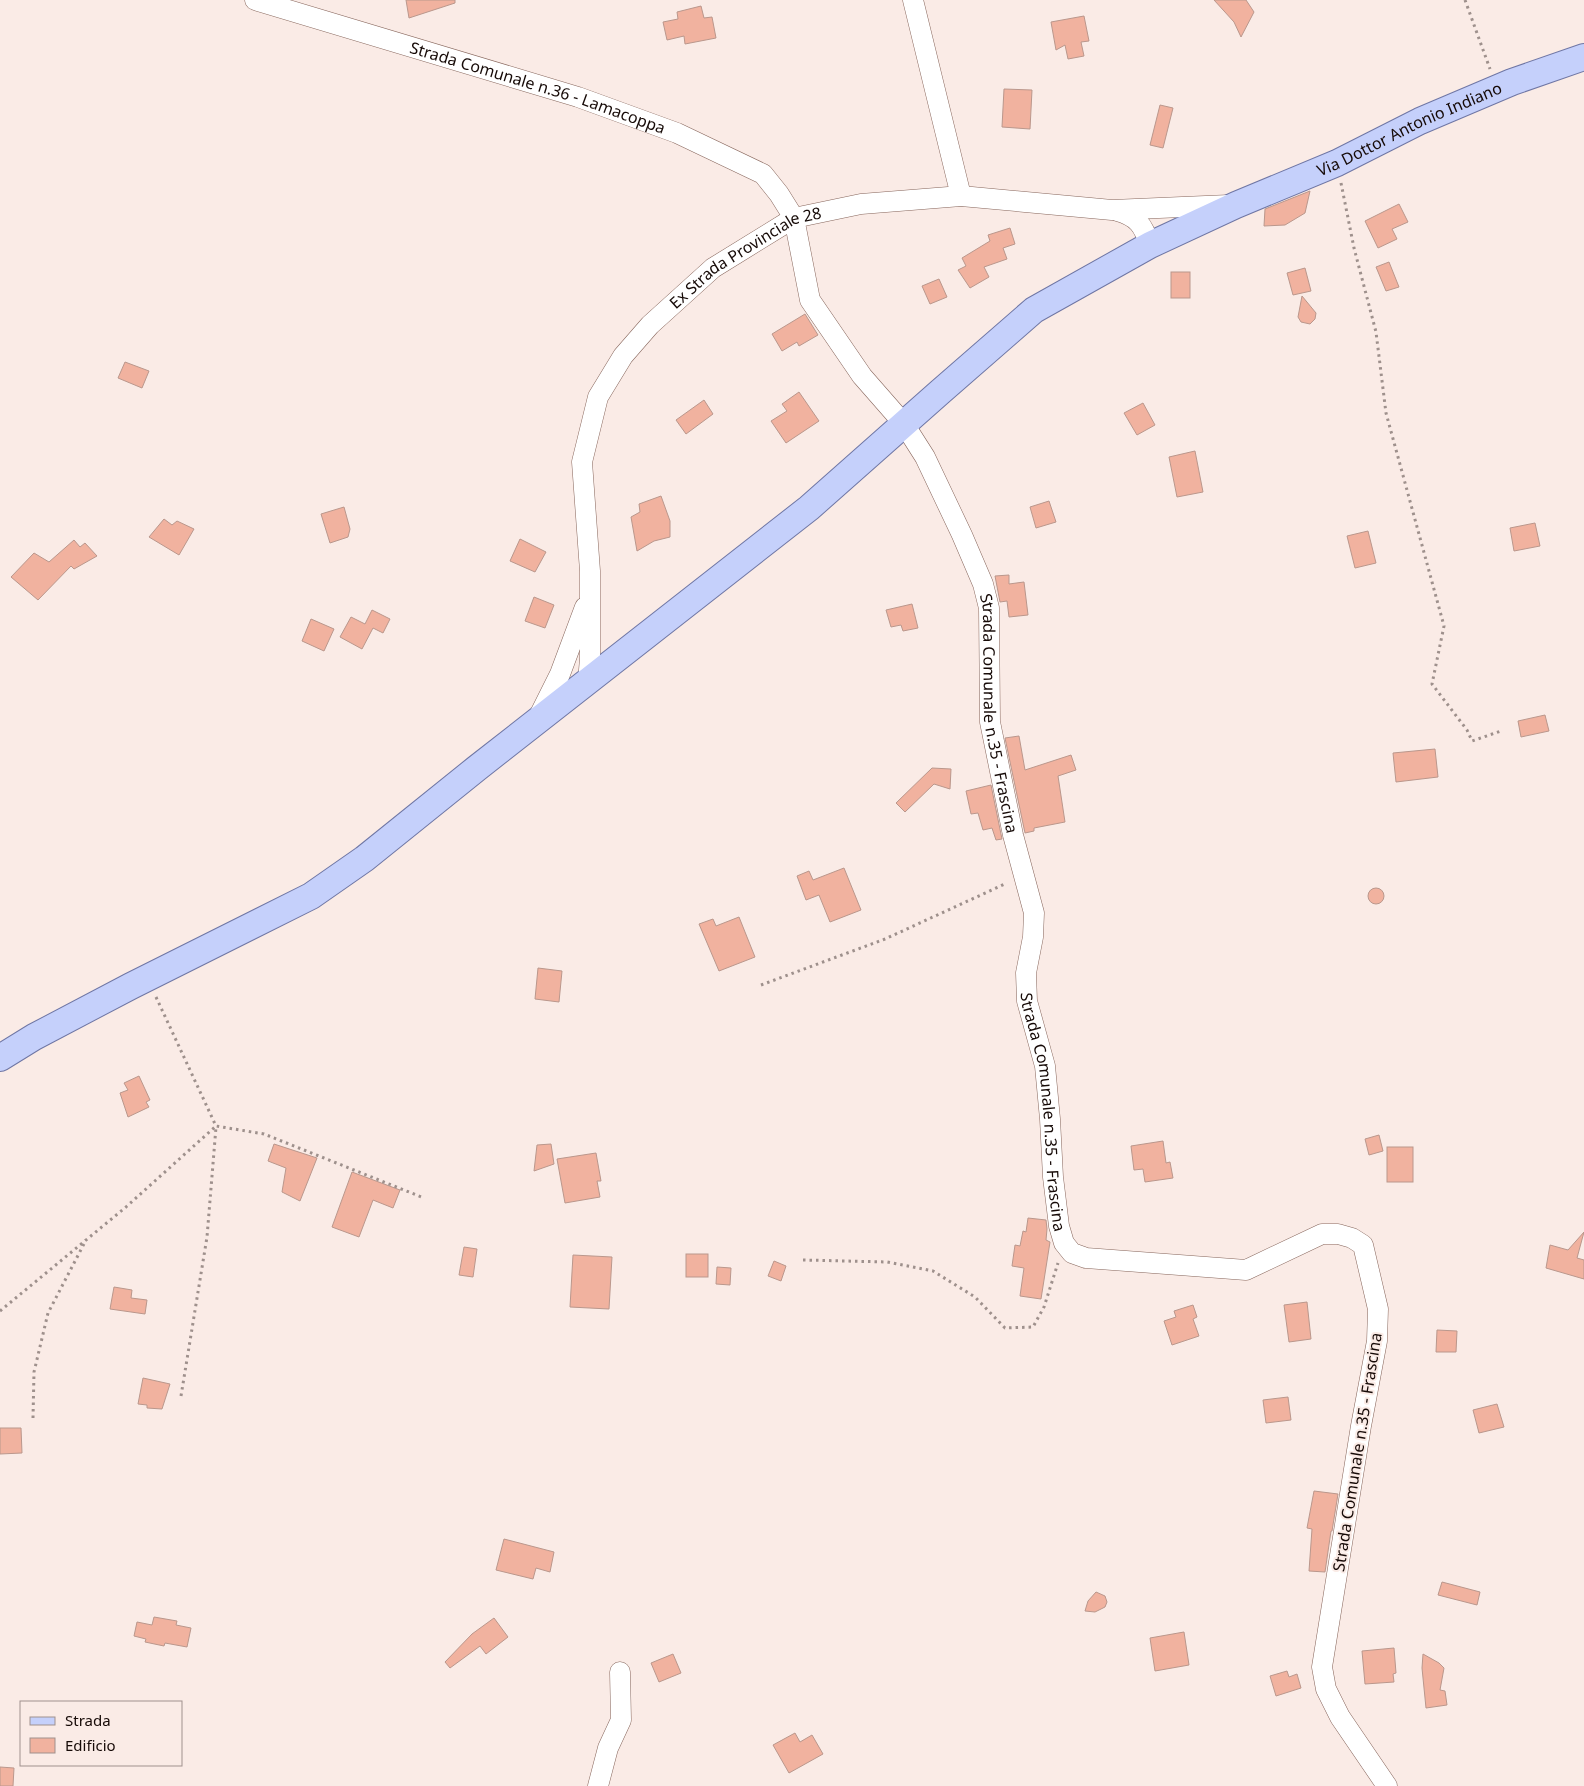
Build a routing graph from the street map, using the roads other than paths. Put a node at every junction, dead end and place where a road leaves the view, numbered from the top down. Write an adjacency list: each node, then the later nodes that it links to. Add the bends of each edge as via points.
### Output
1 (255, 0): 7 (street, Strada Comunale n.36 - Lamacoppa, via 578,97 677,133 763,174)
2 (913, 0): 4 (street)
3 (1584, 57): 5 (main road, Via Dottor Antonio Indiano, via 1420,121 1337,163)
4 (961, 196): 6 (street, Ex Strada Provinciale 28); 7 (street, Ex Strada Provinciale 28, via 861,204)
5 (1236, 205): 6 (street, Ex Strada Provinciale 28); 8 (main road, Via Dottor Antonio Indiano)
6 (1112, 210): 8 (street, Ex Strada Provinciale 28, via 1137,220)
7 (794, 218): 9 (street, Strada Comunale n.35 - Frascina, via 810,300 862,376); 10 (street, Ex Strada Provinciale 28, via 713,268 650,325 623,356 598,397 582,462)
8 (1150, 245): 9 (main road, Via Dottor Antonio Indiano, via 1034,310)
9 (904, 424): 11 (main road, Via Dottor Antonio Indiano, via 809,508); 16 (street, Strada Comunale n.35 - Frascina, via 925,457 962,535 983,584 989,608 990,722 1034,913 1026,973 1027,1001 1045,1066 1053,1177 1064,1243 1072,1253 1086,1258 1246,1270 1322,1234 1338,1234 1363,1245 1378,1309 1377,1341 1322,1667 1326,1689 1340,1717)
10 (590, 570): 11 (street, Ex Strada Provinciale 28); 12 (street, Ex Strada Provinciale 28, via 582,617 560,674)
11 (588, 682): 12 (main road, Via Dottor Antonio Indiano)
12 (536, 722): 13 (main road, Via Dottor Antonio Indiano, via 364,859 311,896 34,1037)
13 (0, 1058)
14 (620, 1672): 15 (street, via 621,1720 608,1748)
15 (598, 1786)
16 (1387, 1786)

